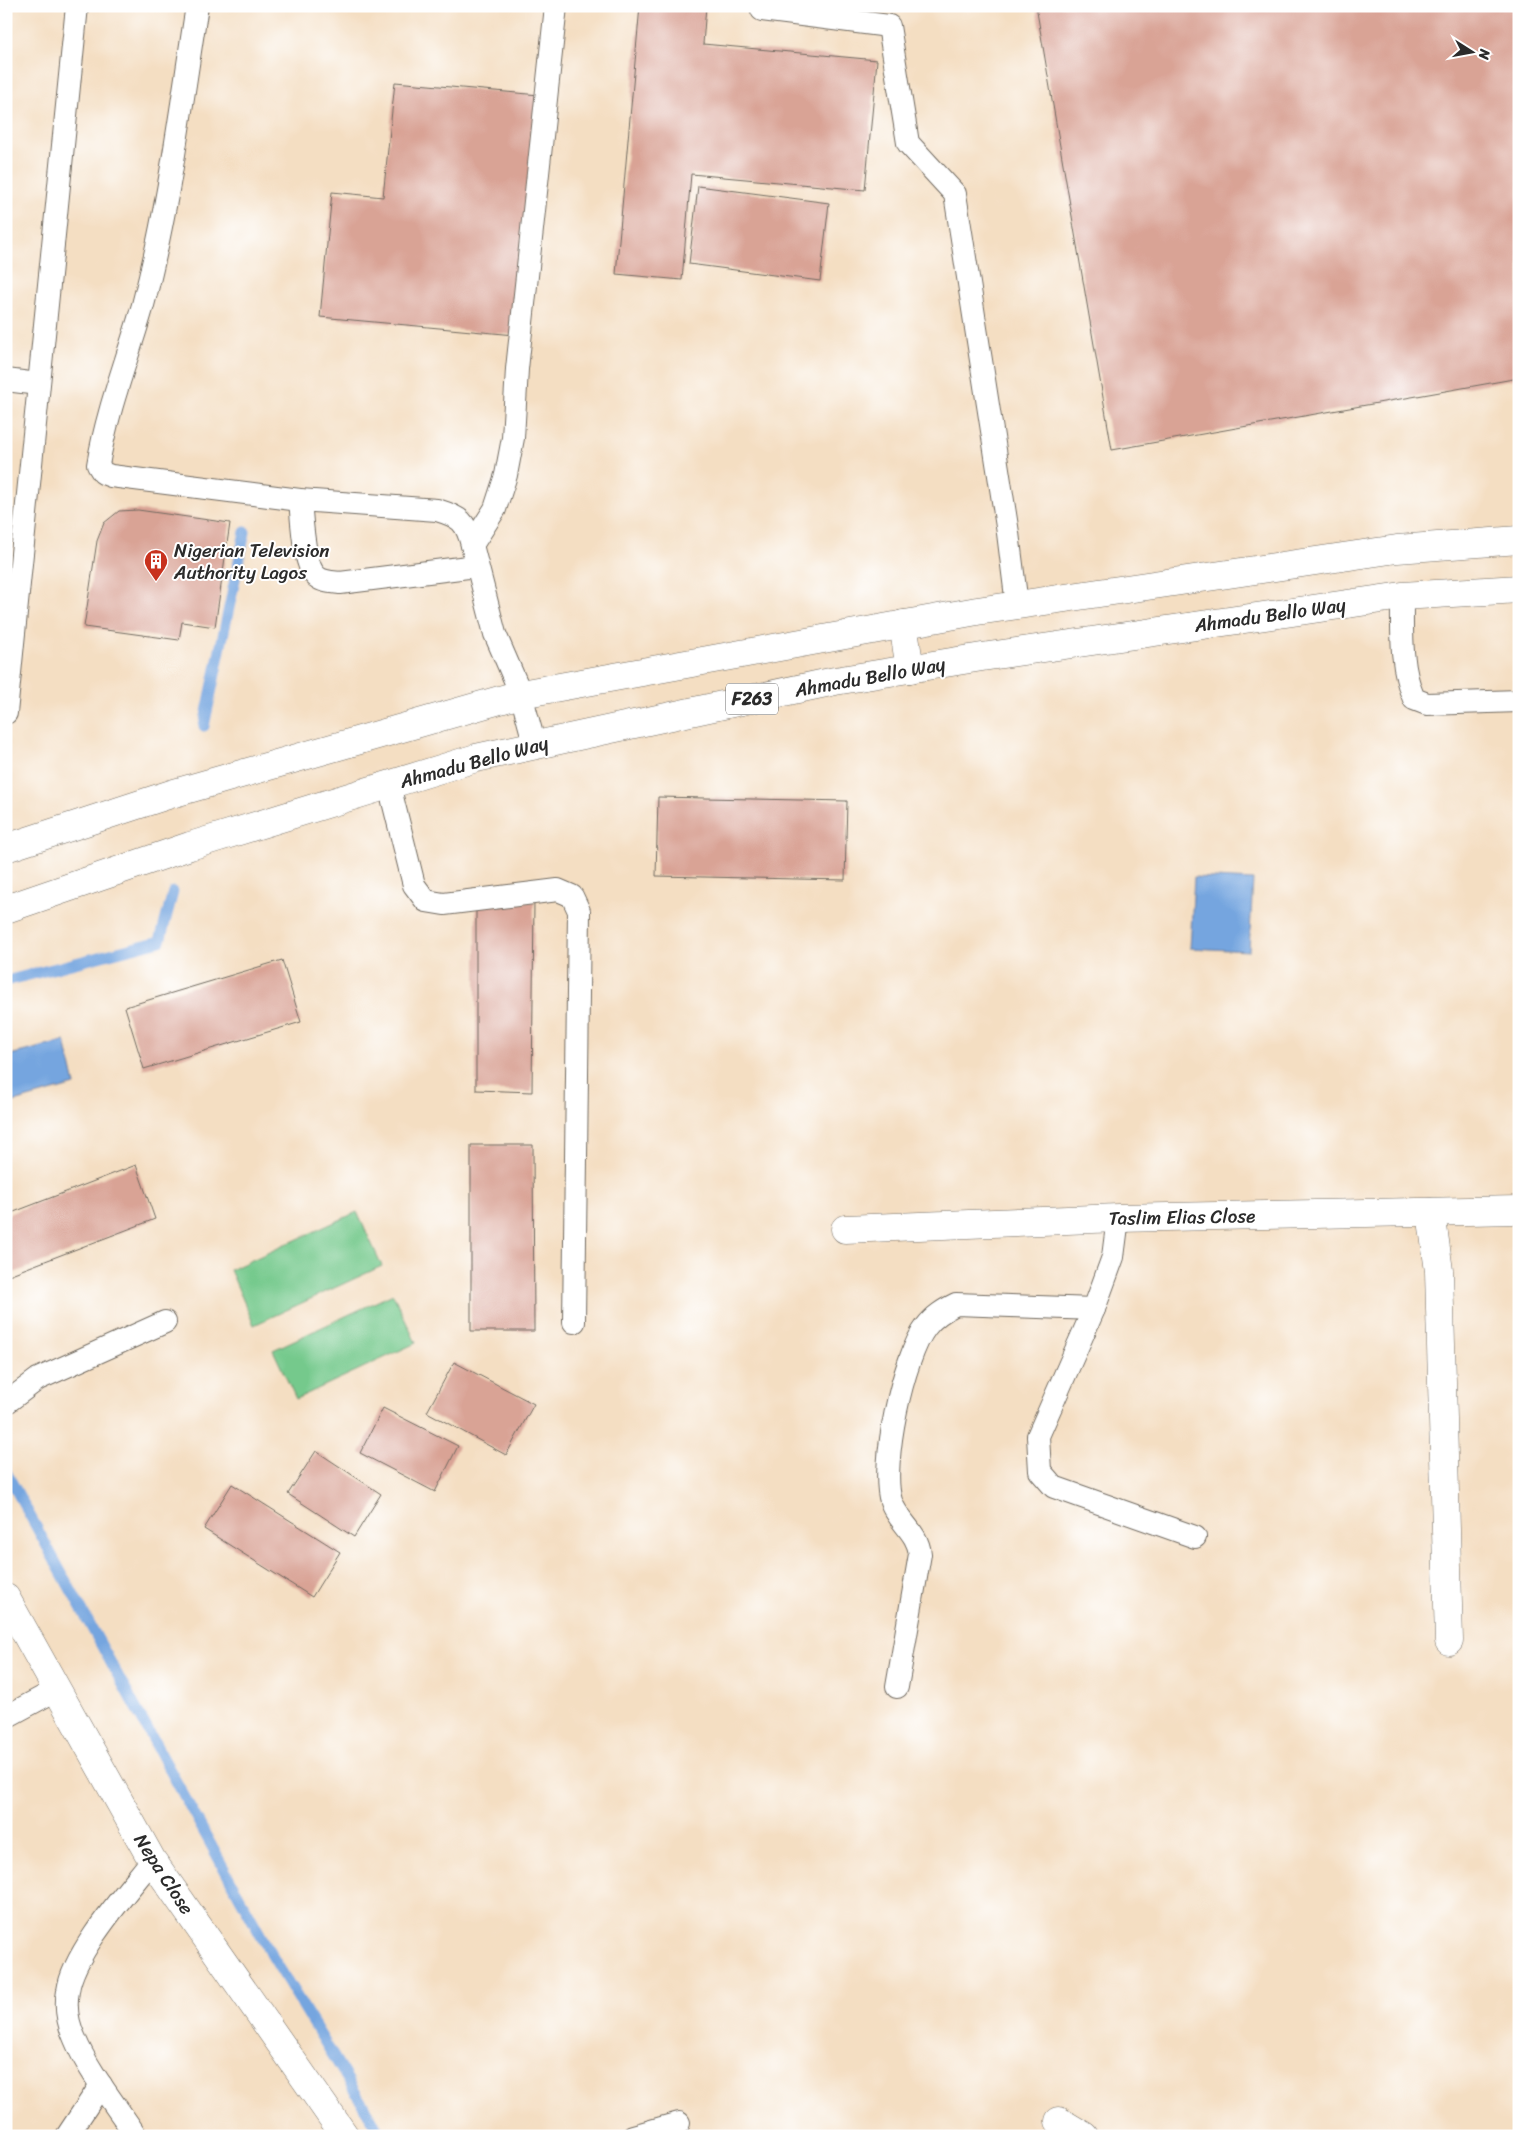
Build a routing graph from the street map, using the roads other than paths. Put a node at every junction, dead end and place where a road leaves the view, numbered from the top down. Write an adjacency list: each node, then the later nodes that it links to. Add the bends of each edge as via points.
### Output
1 (77, 6): 6 (lane)
2 (197, 6): 7 (lane, via 164,215 143,306 119,380 98,466 111,476)
3 (556, 6): 9 (lane, via 517,369 513,438 495,510)
4 (762, 10): 12 (lane, via 889,26 908,143 955,194)
5 (6, 380): 6 (lane)
6 (38, 384): 17 (lane)
7 (300, 500): 9 (lane, via 437,510 454,516 468,529); 9 (lane, via 308,560 316,576 326,581 340,583)
8 (1519, 540): 12 (main road, F263, via 1397,549)
9 (474, 556): 15 (lane, via 495,634)
10 (1519, 589): 11 (main road, Ahmadu Bello Way / F263)
11 (1402, 596): 14 (main road, Ahmadu Bello Way / F263); 16 (lane, via 1403,661 1406,682 1414,699 1427,704)
12 (1017, 605): 13 (main road, F263)
13 (903, 624): 14 (main road); 15 (main road, F263)
14 (910, 669): 18 (main road, Ahmadu Bello Way / F263, via 835,681)
15 (521, 694): 18 (lane); 20 (main road, F263, via 171,794)
16 (1519, 701)
17 (6, 713)
18 (535, 746): 19 (main road, Ahmadu Bello Way / F263, via 476,758)
19 (389, 785): 21 (main road, Ahmadu Bello Way / F263, via 190,846); 28 (lane, via 414,885 426,901 444,904 558,890 572,896 579,911)
20 (6, 848)
21 (6, 909)
22 (1519, 1210): 23 (main road, Taslim Elias Close)
23 (1432, 1212): 24 (main road, Taslim Elias Close); 32 (main road, via 1439,1270)
24 (1118, 1218): 25 (main road, Taslim Elias Close); 26 (lane, via 1113,1257)
25 (845, 1229)
26 (1094, 1309): 30 (lane, via 1038,1436 1040,1471 1054,1487); 33 (lane, via 956,1304 940,1312 925,1328 904,1381 888,1462 887,1485 891,1503 919,1545 920,1554)
27 (165, 1322): 29 (lane, via 38,1379)
28 (574, 1322)
29 (6, 1403)
30 (1195, 1537)
31 (6, 1598): 34 (main road, Nepa Close)
32 (1449, 1641)
33 (897, 1687)
34 (56, 1690): 35 (lane); 36 (main road, Nepa Close)
35 (6, 1717)
36 (152, 1860): 37 (lane, via 93,1937 68,1989 67,2010 75,2039); 42 (main road, Nepa Close)
37 (101, 2085): 40 (lane); 41 (lane)
38 (1059, 2121): 44 (main road)
39 (679, 2124): 43 (lane)
40 (67, 2136)
41 (136, 2136)
42 (345, 2136)
43 (633, 2136)
44 (1084, 2136)

